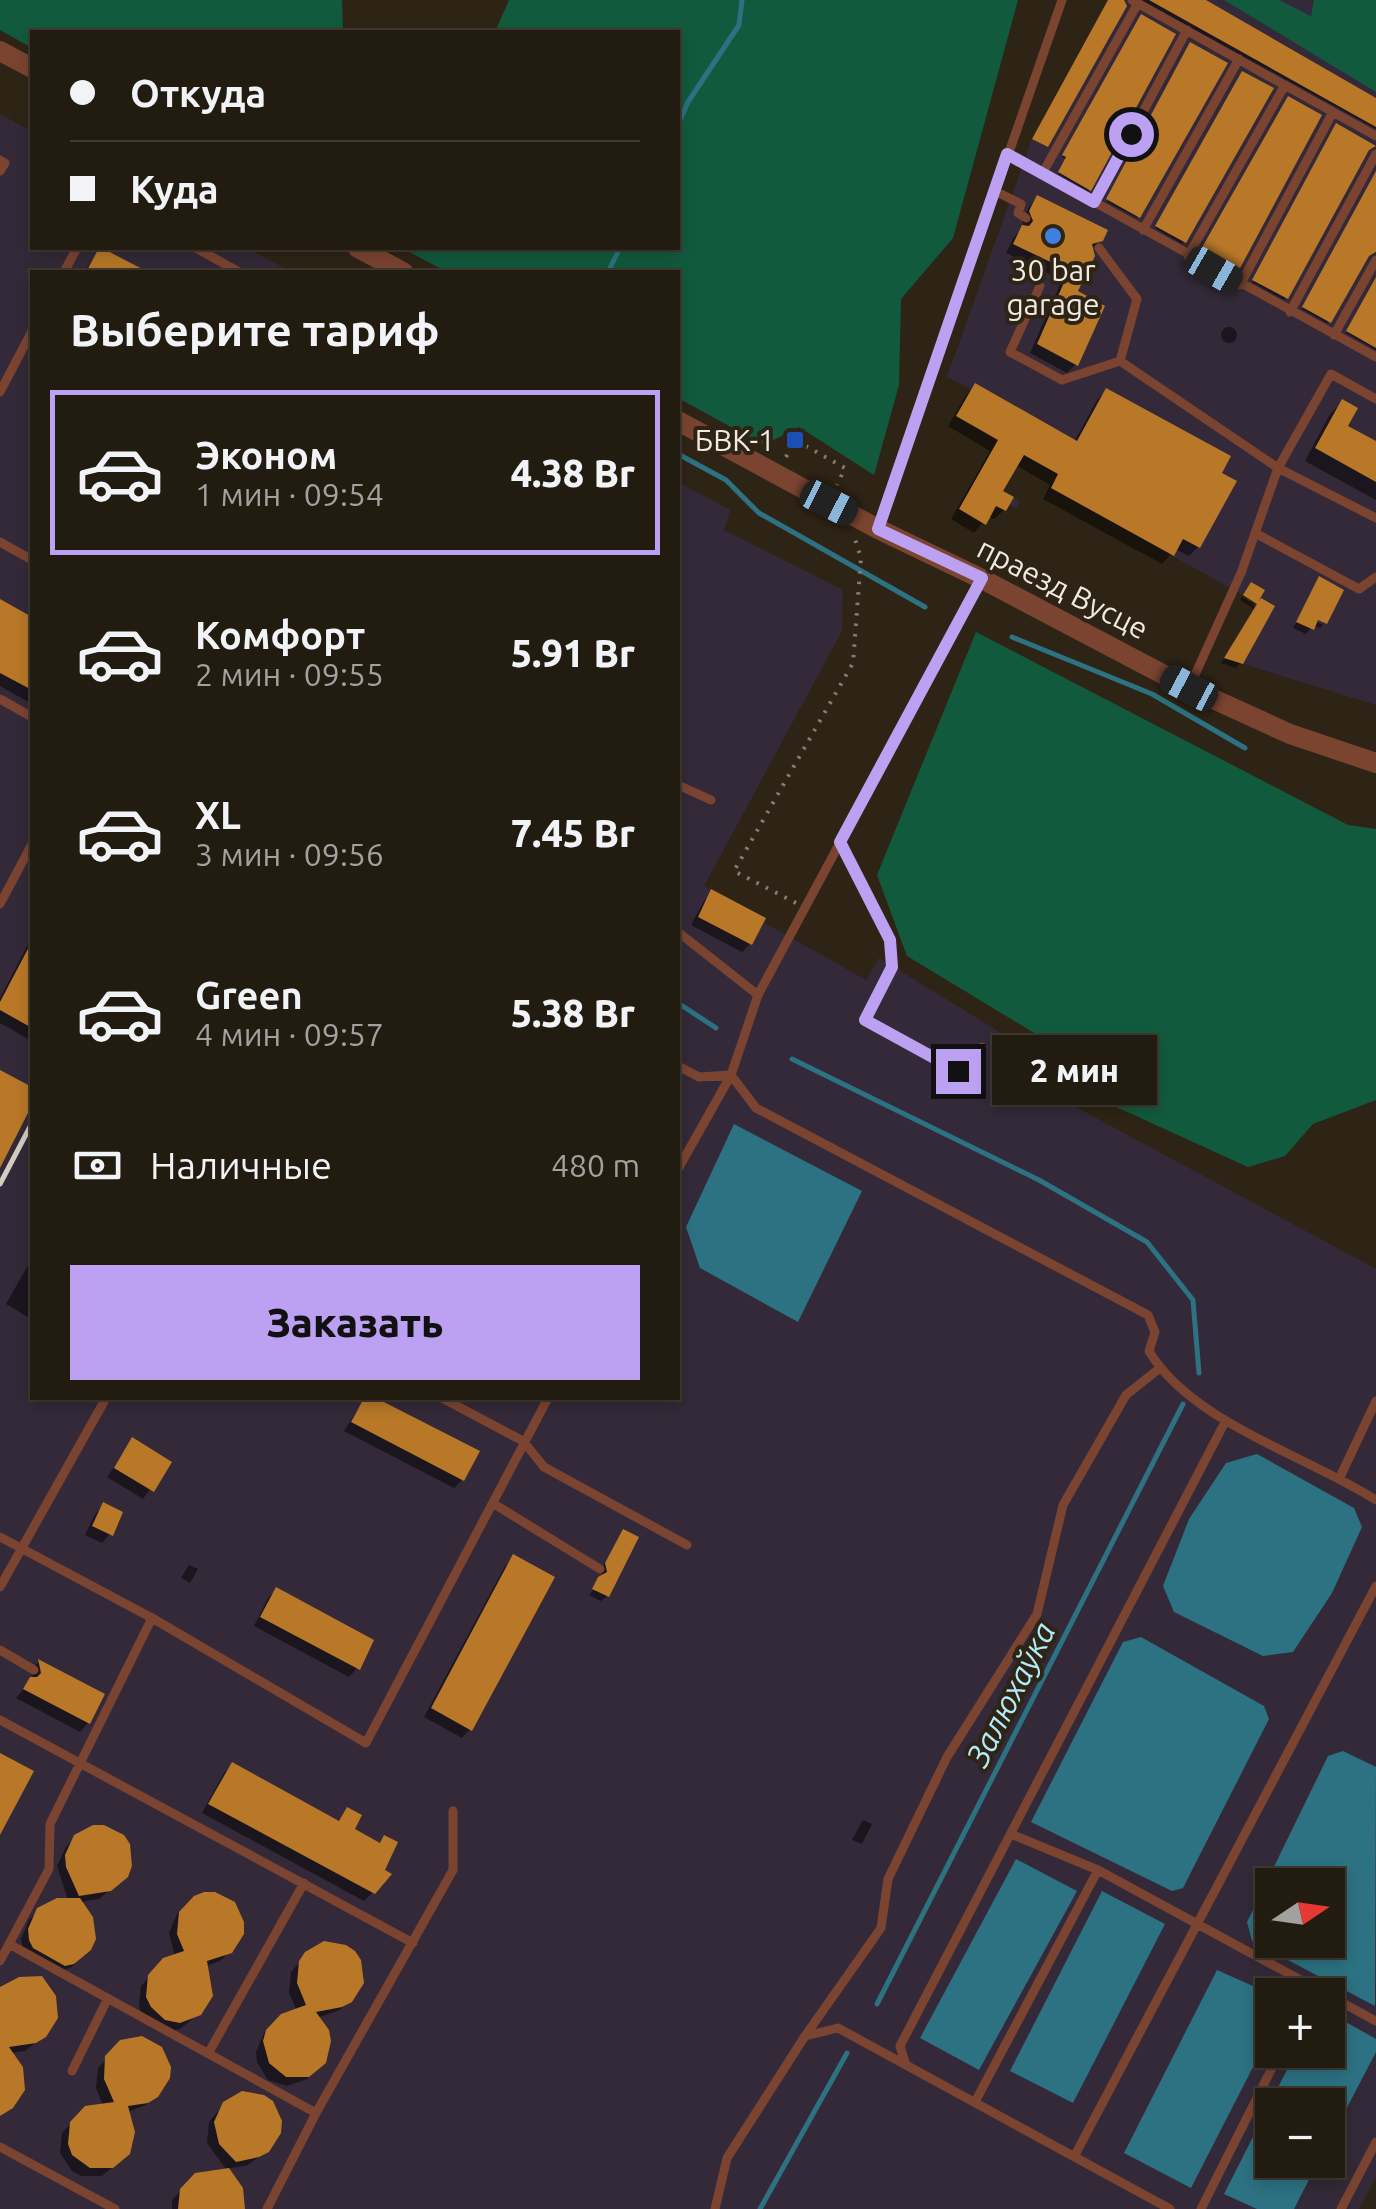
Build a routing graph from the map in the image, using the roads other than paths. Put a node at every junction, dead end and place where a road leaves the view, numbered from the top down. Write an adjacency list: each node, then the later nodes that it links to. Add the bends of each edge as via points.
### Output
1 (1062, 0): 10 (lane)
2 (1135, 2): 3 (lane); 14 (lane)
3 (1187, 30): 5 (lane); 16 (lane)
4 (0, 51): 6 (street)
5 (1239, 60): 7 (lane); 18 (lane)
6 (30, 67)
7 (1285, 85): 8 (lane); 22 (lane)
8 (1332, 112): 9 (lane); 26 (lane)
9 (1376, 136)
10 (1007, 154): 14 (lane); 15 (lane)
11 (1376, 154): 28 (lane)
12 (0, 160): 13 (lane)
13 (0, 171)
14 (1042, 174): 16 (lane)
15 (994, 191): 17 (lane, via 1021,204 1018,213); 38 (lane)
16 (1094, 202): 18 (lane)
17 (1026, 218)
18 (1142, 230): 22 (lane)
19 (1099, 248): 32 (lane, via 1137,298)
20 (200, 250): 24 (lane)
21 (362, 250): 25 (street)
22 (1188, 256): 26 (lane)
23 (1376, 260): 30 (lane)
24 (235, 270)
25 (399, 270)
26 (1240, 285): 28 (lane)
27 (1040, 286): 32 (lane, via 1010,352 1062,380)
28 (1290, 312): 30 (lane)
29 (30, 335): 33 (lane)
30 (1334, 335): 31 (lane)
31 (1376, 358)
32 (1120, 362): 36 (lane)
33 (0, 392)
34 (1376, 399): 36 (lane, via 1331,374)
35 (680, 423): 38 (street, праезд Вусце)
36 (1278, 468): 37 (lane); 39 (lane)
37 (1376, 518)
38 (878, 529): 43 (street, праезд Вусце)
39 (1255, 533): 42 (lane, via 1358,588); 44 (lane)
40 (0, 542): 41 (lane)
41 (30, 559)
42 (1376, 576)
43 (982, 578): 44 (street, праезд Вусце); 50 (lane)
44 (1189, 688): 47 (street, праезд Вусце, via 1290,734)
45 (0, 699): 46 (lane)
46 (30, 716)
47 (1376, 763)
48 (680, 786): 49 (lane)
49 (711, 800)
50 (840, 842): 54 (lane); 55 (lane, via 890,940 892,967 865,1020 958,1071)
51 (30, 848): 52 (lane)
52 (0, 904)
53 (680, 934): 54 (lane)
54 (758, 994): 57 (lane)
55 (982, 1046)
56 (680, 1067): 57 (lane, via 698,1077)
57 (731, 1075): 58 (lane); 59 (lane, via 756,1108 1148,1315 1155,1332 1150,1350)
58 (680, 1166)
59 (1160, 1368): 64 (lane); 92 (lane, via 1126,1395 1063,1505 1037,1614 947,1757 888,1879 881,1928)
60 (105, 1400): 71 (lane)
61 (446, 1400): 65 (lane)
62 (547, 1400): 65 (lane)
63 (1376, 1400): 66 (lane)
64 (1225, 1422): 66 (lane); 81 (lane)
65 (524, 1441): 68 (lane); 70 (lane, via 544,1467)
66 (1340, 1476): 67 (lane)
67 (1376, 1500)
68 (494, 1504): 72 (lane); 75 (lane, via 366,1743)
69 (0, 1536): 71 (lane)
70 (687, 1545)
71 (22, 1550): 74 (lane); 75 (lane)
72 (600, 1570)
73 (1376, 1586): 84 (lane)
74 (0, 1587)
75 (152, 1618): 79 (lane)
76 (0, 1650): 77 (lane)
77 (34, 1670)
78 (0, 1720): 79 (lane)
79 (82, 1763): 83 (lane); 86 (lane, via 50,1824 49,1869)
80 (452, 1811): 85 (lane, via 453,1870)
81 (1011, 1834): 82 (lane); 94 (lane, via 900,2046)
82 (1098, 1870): 84 (lane); 97 (lane)
83 (304, 1883): 85 (lane); 93 (lane)
84 (1198, 1922): 88 (lane); 101 (lane)
85 (412, 1943): 98 (lane)
86 (9, 1944): 87 (lane); 89 (lane)
87 (0, 1960)
88 (1290, 1978)
89 (108, 1998): 93 (lane); 96 (lane)
90 (1345, 2007): 91 (lane)
91 (1376, 2021)
92 (805, 2036): 94 (lane, via 838,2028); 105 (lane, via 726,2158)
93 (209, 2052): 98 (lane)
94 (906, 2065): 97 (lane)
95 (1272, 2068): 107 (lane)
96 (72, 2070)
97 (975, 2102): 101 (lane)
98 (316, 2113): 104 (lane)
99 (1376, 2142): 108 (lane)
100 (0, 2147): 103 (lane)
101 (1075, 2155): 102 (lane)
102 (1153, 2205): 106 (lane)
103 (115, 2209)
104 (268, 2209)
105 (716, 2209)
106 (1170, 2209)
107 (1201, 2209)
108 (1341, 2209)

